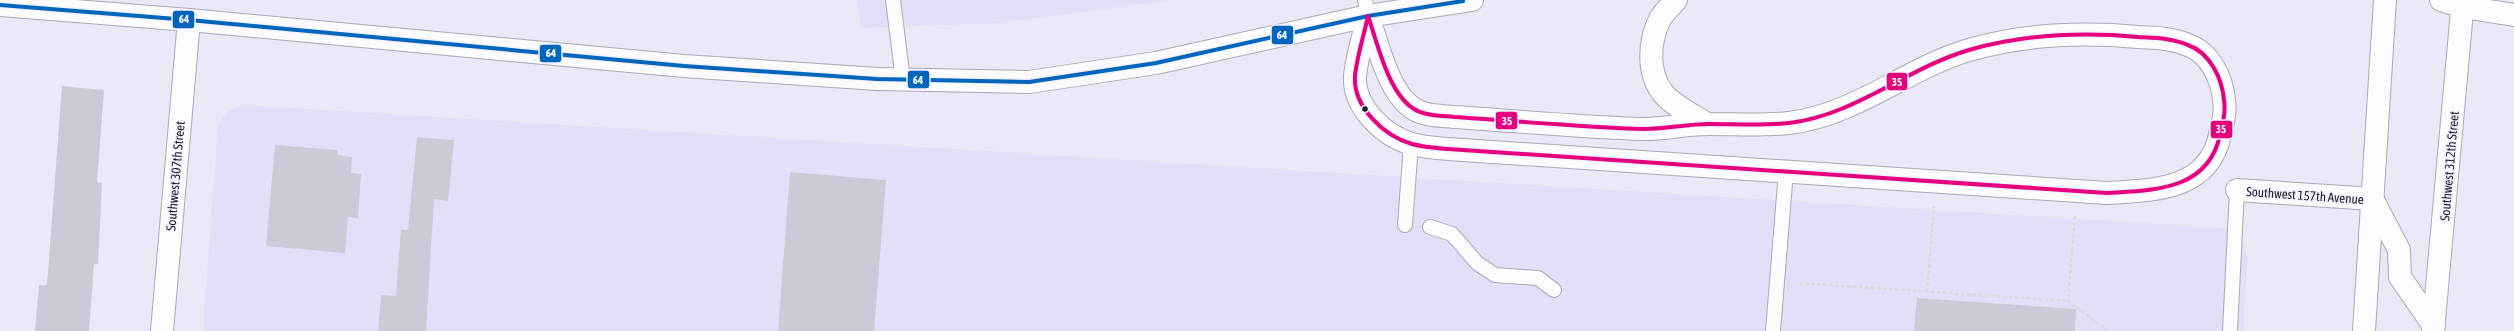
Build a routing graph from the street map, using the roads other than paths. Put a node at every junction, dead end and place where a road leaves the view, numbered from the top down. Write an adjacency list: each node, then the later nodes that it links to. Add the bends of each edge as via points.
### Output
1 (893, 0): 11 (lane)
2 (1472, 0): 8 (main road)
3 (1676, 0): 12 (main road, via 1661,18 1652,46 1652,71 1662,92 1678,106)
4 (2385, 0): 16 (main road)
5 (2441, 0): 6 (main road)
6 (2463, 4): 9 (main road); 20 (main road, Southwest 312th Street)
7 (0, 5): 10 (main road)
8 (1367, 8): 11 (main road, via 1156,62 1029,82); 12 (main road, via 1393,85 1408,104 1422,113 1646,129); 13 (main road, via 1355,76 1360,100 1370,117 1390,134)
9 (2514, 16)
10 (189, 20): 11 (main road, via 684,66); 21 (main road, Southwest 307th Street)
11 (903, 80)
12 (1708, 124): 14 (main road, via 1792,123 1819,116 1856,105 1946,58 1968,50 2033,37 2068,34 2165,39 2189,45 2208,59 2221,80 2225,102 2218,148 2208,165 2192,178 2172,185 2107,193)
13 (1411, 144): 14 (main road, via 1448,149); 17 (lane)
14 (1786, 171): 22 (lane)
15 (2237, 190): 16 (main road, Southwest 157th Avenue); 23 (lane)
16 (2373, 200): 20 (main road, via 2398,250 2400,277); 24 (main road)
17 (1405, 225)
18 (1430, 227): 19 (lane, via 1452,234 1477,263 1495,275 1538,278)
19 (1554, 290)
20 (2433, 328)
21 (162, 331)
22 (1773, 331)
23 (2230, 331)
24 (2364, 331)

